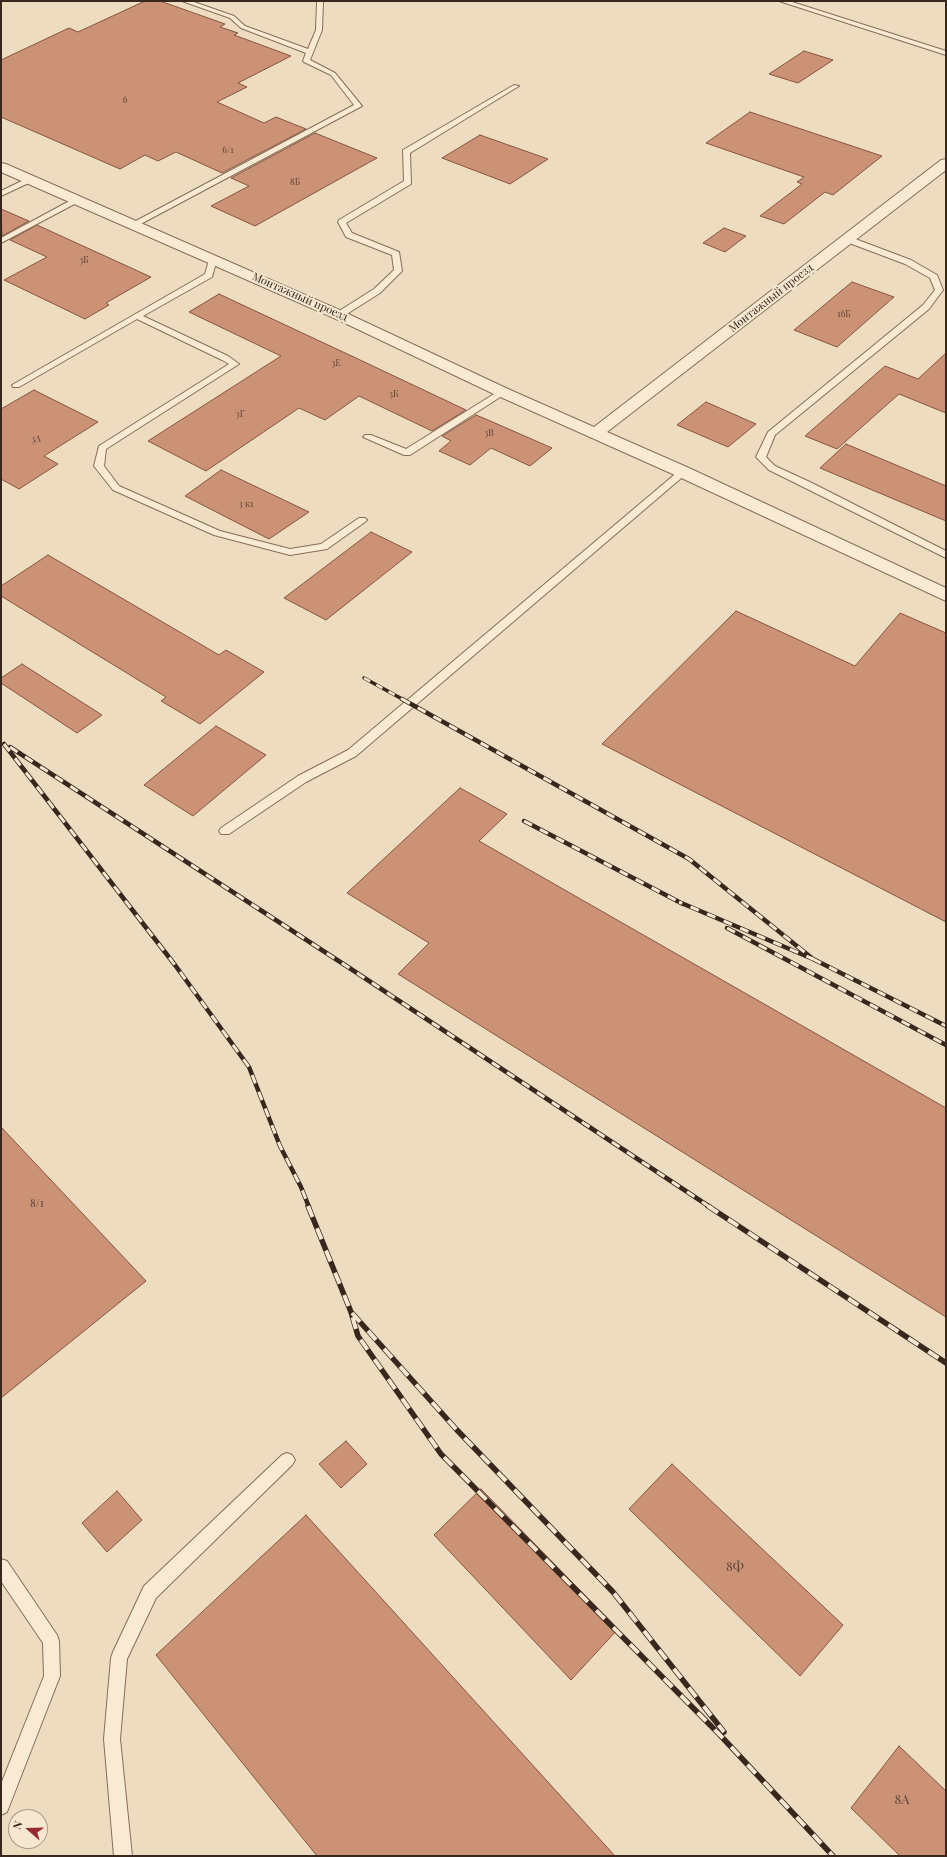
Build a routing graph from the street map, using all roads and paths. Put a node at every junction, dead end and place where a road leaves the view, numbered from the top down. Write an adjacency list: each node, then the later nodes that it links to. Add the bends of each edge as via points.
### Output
1 (185, 1): 4 (lane, via 232,17 243,27)
2 (782, 1): 5 (lane)
3 (320, 2): 4 (lane, via 319,30)
4 (309, 52): 12 (lane, via 306,61 333,74 358,106)
5 (946, 53)
6 (516, 86): 16 (lane, via 406,152 408,182 342,222 349,235 396,254 398,271 377,291)
7 (946, 163): 13 (street, Монтажный проезд)
8 (1, 167): 9 (street, Монтажный проезд)
9 (31, 180): 10 (lane); 11 (street, Монтажный проезд)
10 (1, 194)
11 (78, 200): 12 (street, Монтажный проезд); 14 (lane)
12 (135, 225): 15 (street, Монтажный проезд)
13 (847, 240): 20 (street, Монтажный проезд); 24 (lane, via 908,262 934,277 939,290 926,307 771,434 761,457 772,468)
14 (1, 241)
15 (213, 259): 16 (street, Монтажный проезд); 17 (lane, via 209,275)
16 (340, 314): 19 (street, Монтажный проезд)
17 (137, 316): 18 (lane); 23 (lane, via 235,364 102,448 99,466 116,488 216,533 290,552 324,547)
18 (16, 385)
19 (502, 392): 20 (street, Монтажный проезд); 21 (lane, via 407,453)
20 (596, 433): 22 (street, Монтажный проезд)
21 (368, 437)
22 (683, 472): 25 (street, Монтажный проезд); 26 (lane, via 352,753 302,778)
23 (362, 520)
24 (946, 555)
25 (946, 595)
26 (225, 831)
27 (288, 1460): 30 (lane, via 150,1592 119,1658 112,1739)
28 (1, 1567): 29 (lane, via 52,1641 52,1676)
29 (1, 1806)
30 (123, 1856)

